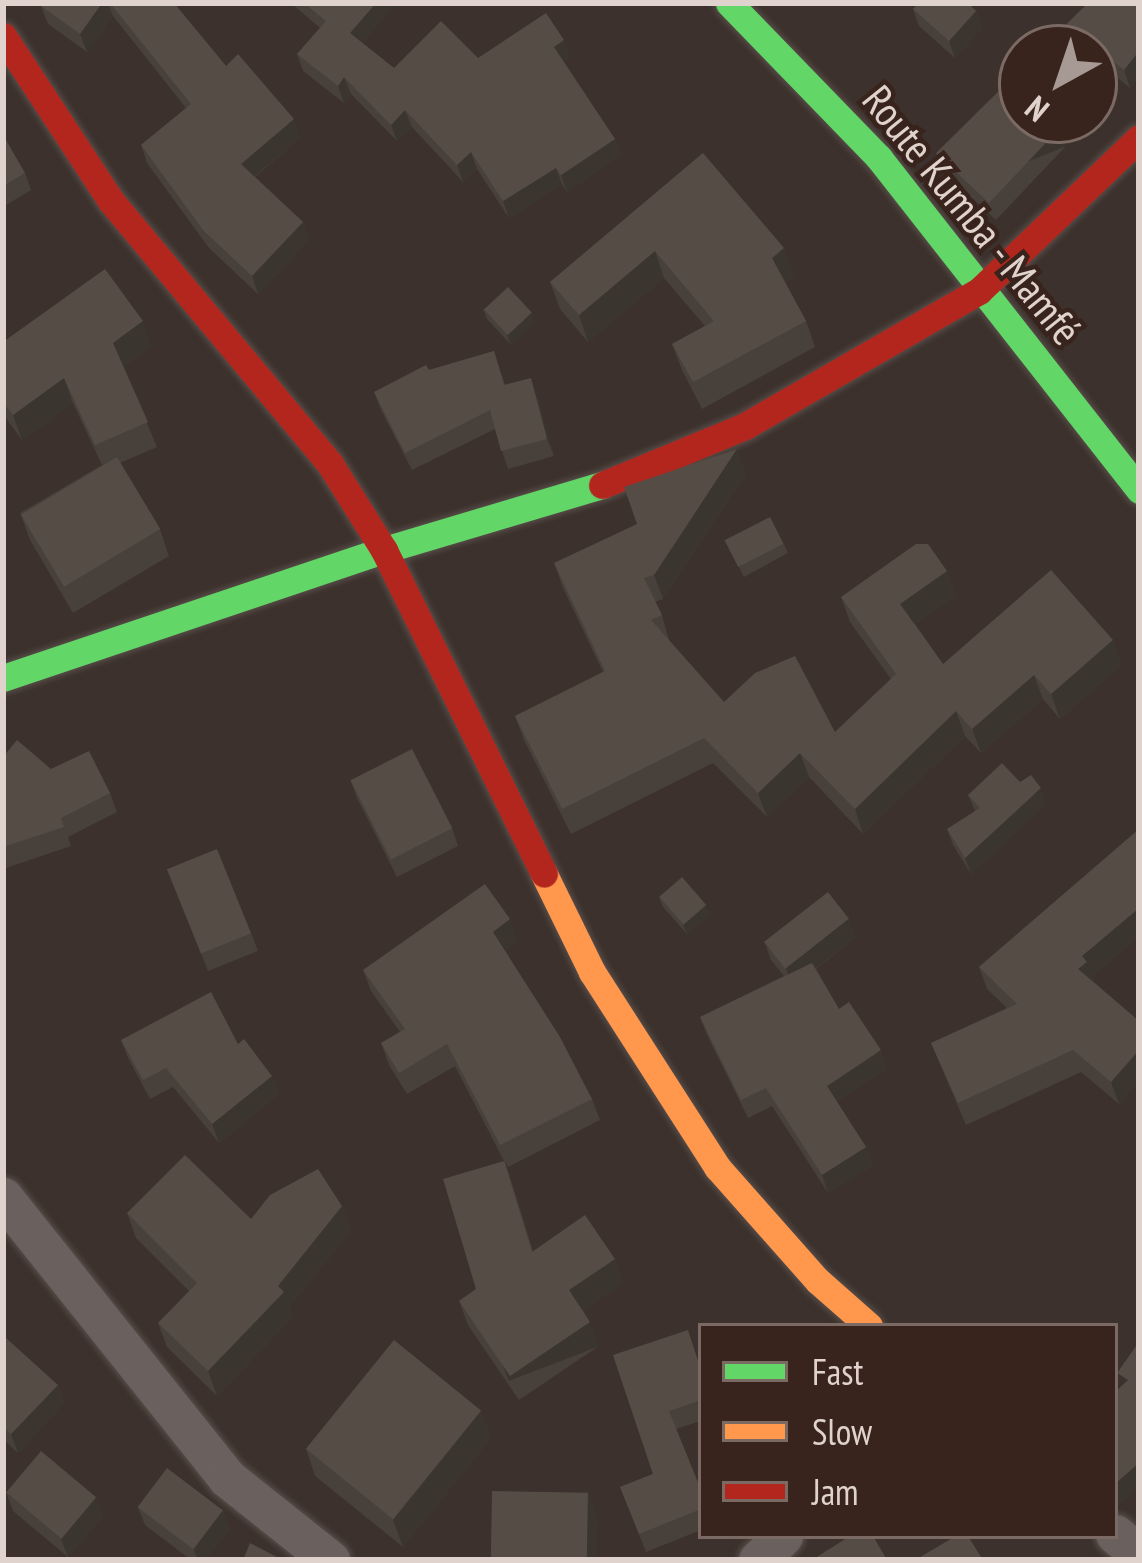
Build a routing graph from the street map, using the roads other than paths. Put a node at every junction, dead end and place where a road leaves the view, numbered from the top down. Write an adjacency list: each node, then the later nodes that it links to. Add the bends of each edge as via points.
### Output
1 (729, 3): 4 (main road, Route Kumba - Mamfé, via 879,158)
2 (3, 36): 6 (main road, via 111,201 317,448)
3 (1139, 139): 4 (main road)
4 (980, 291): 5 (main road, Route Kumba - Mamfé); 6 (main road, via 745,426 669,459)
5 (1139, 490)
6 (384, 550): 7 (main road); 9 (main road, via 592,972 717,1167)
7 (3, 678)
8 (3, 1197): 11 (street, via 227,1478)
9 (866, 1323)
10 (780, 1539): 12 (street)
11 (330, 1560)
12 (758, 1560)

